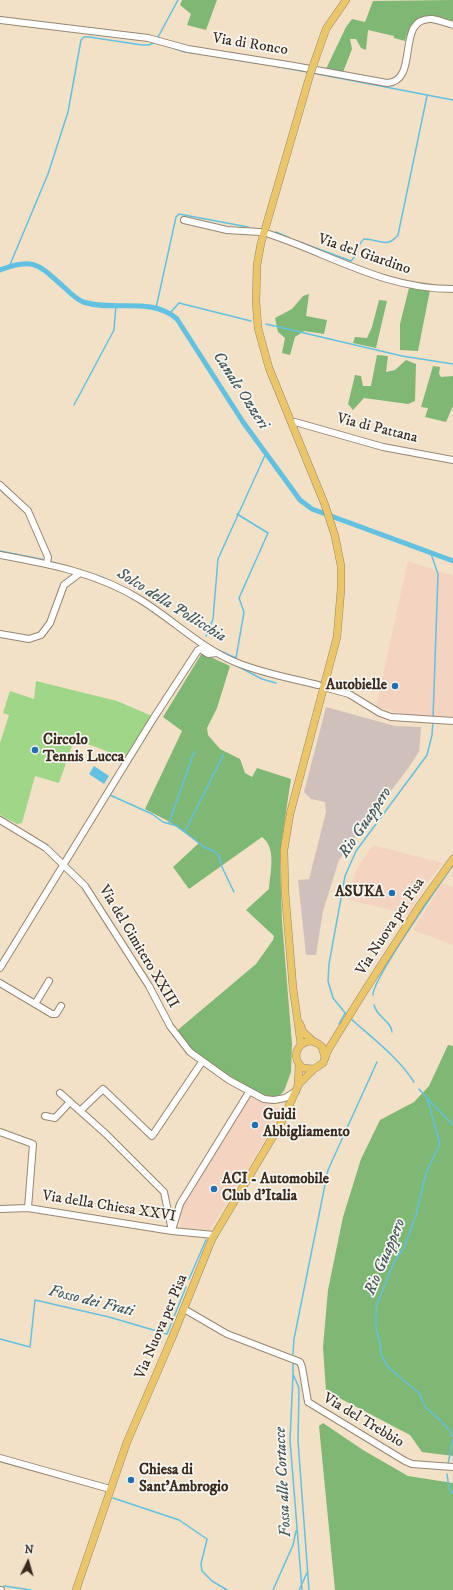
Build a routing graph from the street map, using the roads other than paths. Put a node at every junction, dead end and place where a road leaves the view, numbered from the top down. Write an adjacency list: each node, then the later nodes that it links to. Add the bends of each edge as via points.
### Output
1 (346, 0): 27 (main road, bridge, via 326,29 310,75 262,243 256,301 258,328 269,368 319,490 335,536 341,574 339,626 290,814 284,850 291,972)
2 (0, 20): 3 (street, Via di Ronco, via 148,38 188,49 387,83 400,78 411,33 416,25 431,19)
3 (453, 25)
4 (184, 220): 5 (street, via 227,230)
5 (260, 232)
6 (269, 234): 7 (street, Via del Giardino, via 349,267 382,277 408,284)
7 (453, 289)
8 (295, 422): 9 (street, Via di Pattana, via 383,447)
9 (453, 460)
10 (0, 486): 12 (street, via 28,511)
11 (0, 555): 12 (street)
12 (48, 561): 13 (street)
13 (80, 573): 14 (street, via 64,585 50,623 41,635 29,639); 15 (street, via 115,586 141,600)
14 (0, 634)
15 (217, 653): 16 (street, via 254,668); 21 (street, via 208,654 198,650)
16 (318, 685)
17 (327, 688): 18 (street, via 349,694 391,717)
18 (453, 721)
19 (0, 820): 21 (street, Via del Cimitero XXIII, via 46,848)
20 (453, 859): 28 (main road, Via Nuova per Pisa, via 420,905)
21 (64, 865): 22 (street); 32 (street, Via del Cimitero XXIII, via 85,886 149,986 170,1026 190,1052)
22 (0, 968)
23 (50, 981): 25 (street)
24 (0, 983): 25 (street)
25 (35, 1004): 26 (street, via 54,1015)
26 (61, 1006)
27 (298, 1020): 29 (main road, via 303,1032); 30 (main road)
28 (337, 1035): 29 (main road); 31 (main road)
29 (315, 1042): 30 (main road, via 307,1041); 31 (main road, via 324,1051)
30 (301, 1045): 33 (main road, via 296,1055)
31 (324, 1058): 34 (main road, via 321,1065)
32 (202, 1062): 36 (street, Via del Cimitero XXIII); 39 (street, via 152,1136 103,1089)
33 (299, 1064): 34 (main road, via 306,1069); 35 (main road)
34 (314, 1069): 35 (main road)
35 (297, 1088): 36 (street, Via del Cimitero XXIII, via 289,1096 274,1100 264,1099); 45 (main road, Via Nuova per Pisa, via 275,1135)
36 (250, 1092): 44 (street, via 180,1204)
37 (60, 1093): 38 (street)
38 (70, 1102): 39 (street); 40 (street, via 55,1118)
39 (80, 1111): 44 (street, via 164,1192)
40 (45, 1116)
41 (0, 1132): 42 (street, via 34,1144)
42 (28, 1208): 43 (street, Via della Chiesa XXVI); 44 (street, Via della Chiesa XXVI)
43 (0, 1209)
44 (172, 1230): 45 (street, Via della Chiesa XXVI)
45 (214, 1235): 46 (main road, Via Nuova per Pisa)
46 (184, 1308): 48 (street, Via del Trebbio, via 227,1334 300,1362 308,1402 405,1461 412,1464); 49 (main road, Via Nuova per Pisa, via 127,1442)
47 (0, 1458): 49 (street)
48 (453, 1467)
49 (110, 1490): 50 (main road, Via Nuova per Pisa)
50 (76, 1590)

